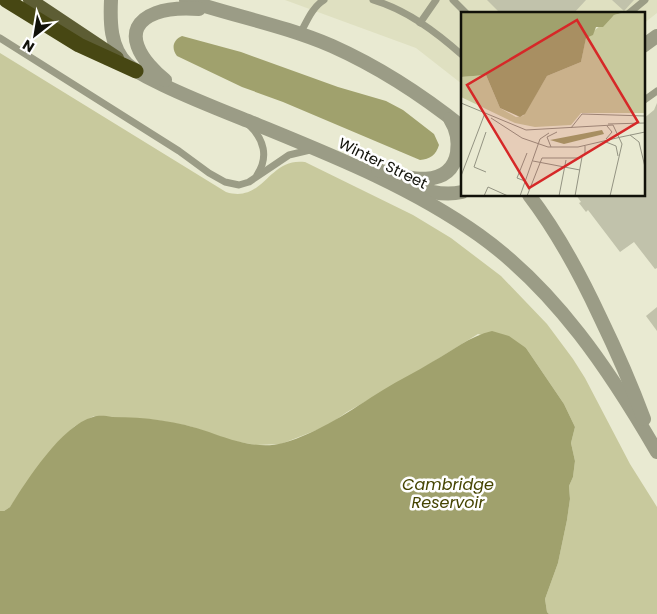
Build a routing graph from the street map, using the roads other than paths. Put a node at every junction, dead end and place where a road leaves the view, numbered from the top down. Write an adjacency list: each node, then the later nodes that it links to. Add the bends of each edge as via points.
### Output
1 (6, 0): 20 (highway, via 79,45)
2 (30, 0): 20 (main road, Winter Street)
3 (112, 0): 20 (street, via 111,28 115,46)
4 (186, 0): 11 (street)
5 (199, 0): 11 (street)
6 (324, 0): 15 (lane, via 309,16)
7 (373, 0): 14 (lane, via 408,14)
8 (436, 0): 14 (lane)
9 (453, 0): 12 (lane)
10 (645, 0): 13 (lane)
11 (217, 10): 15 (street); 22 (street, via 184,9 156,13 143,21 137,34 138,50 146,63 170,84)
12 (465, 12)
13 (630, 12)
14 (420, 23): 19 (lane)
15 (300, 34): 24 (street, via 370,65)
16 (657, 37): 18 (street)
17 (0, 38): 29 (lane, via 217,178 239,185)
18 (644, 45)
19 (461, 54)
20 (136, 71): 22 (street, Winter Street)
21 (657, 91): 23 (lane)
22 (196, 100): 25 (street, Winter Street)
23 (644, 100)
24 (448, 116): 26 (street); 28 (street, via 458,143 456,156 443,174 434,178 410,178)
25 (243, 119): 27 (street, Winter Street); 29 (lane, via 259,136 264,150 262,167)
26 (461, 124)
27 (318, 149): 28 (street, Winter Street); 29 (lane, via 288,155)
28 (355, 165): 30 (street, via 432,192); 32 (street, Winter Street, via 450,216 519,267 580,335)
29 (254, 180)
30 (461, 192)
31 (530, 196): 32 (street, Winter Street, via 561,242 586,288 624,368)
32 (655, 445)

